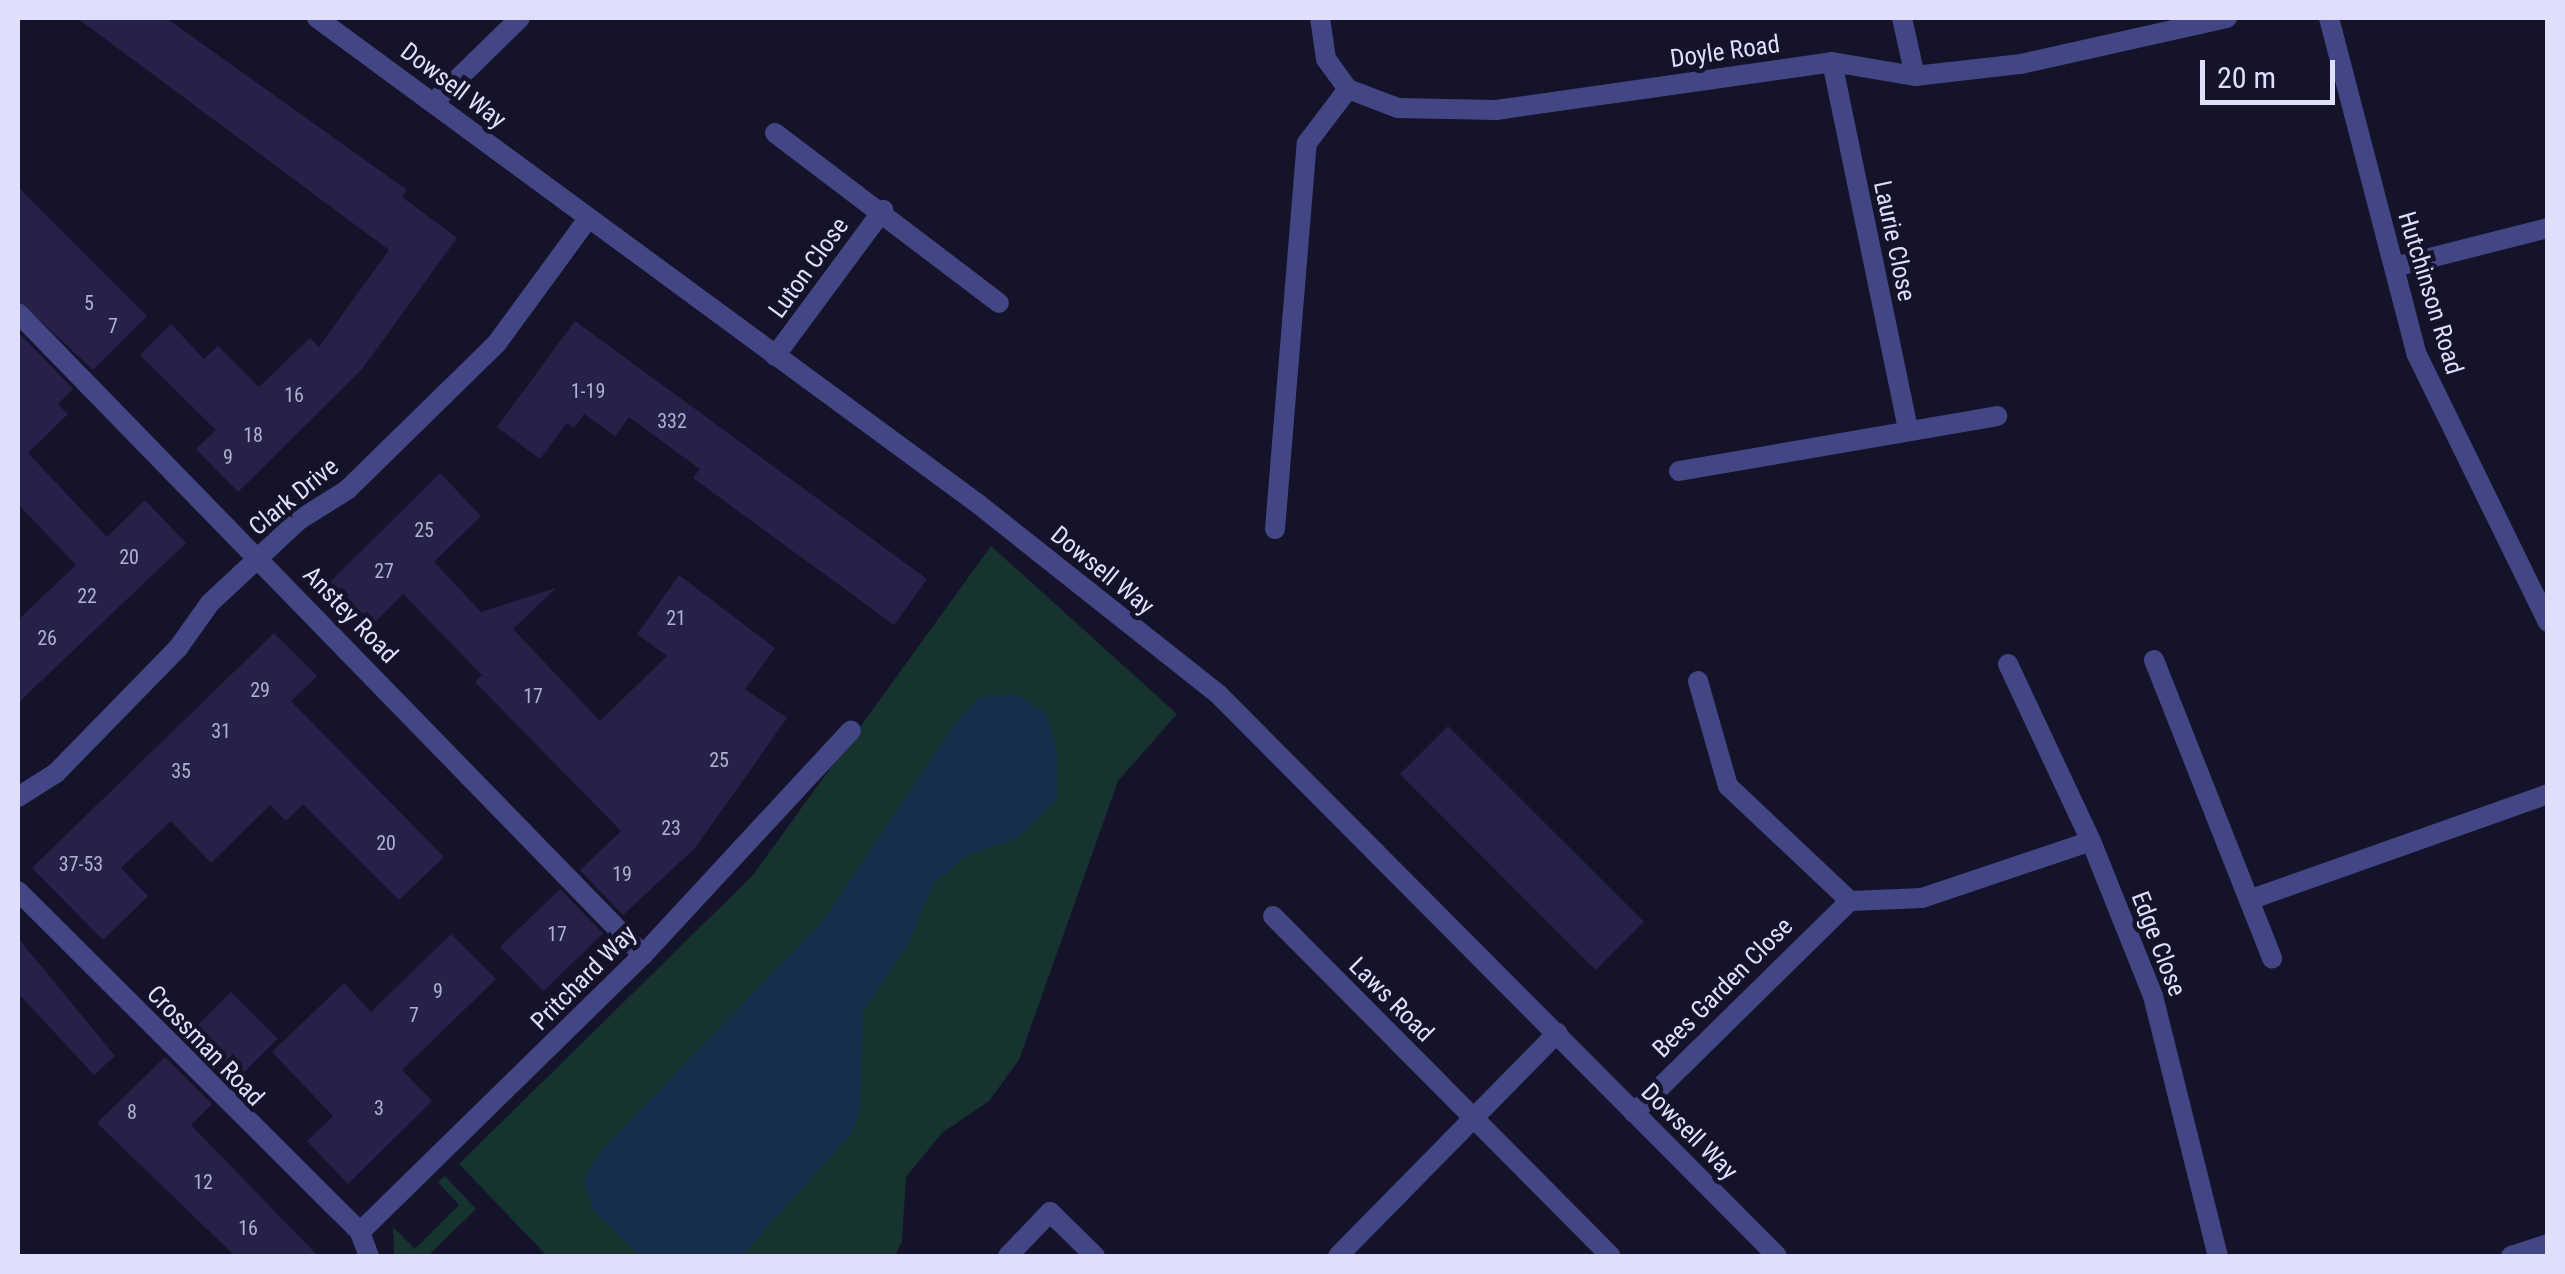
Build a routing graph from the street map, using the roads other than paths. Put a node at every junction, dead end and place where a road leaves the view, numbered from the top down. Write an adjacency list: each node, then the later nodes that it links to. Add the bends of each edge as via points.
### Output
1 (317, 18): 10 (street, Dowsell Way)
2 (520, 18): 10 (street)
3 (1320, 18): 9 (street, via 1326,58)
4 (1902, 18): 8 (street)
5 (2226, 18): 8 (street, Doyle Road, via 2021,64)
6 (2330, 18): 15 (street, Hutchinson Road)
7 (1832, 62): 8 (street, Doyle Road); 9 (street, Doyle Road, via 1496,110 1398,108); 20 (street, Laurie Close)
8 (1914, 76)
9 (1348, 89): 22 (street, via 1307,143)
10 (434, 102): 13 (street, Dowsell Way)
11 (775, 133): 12 (street, Luton Close)
12 (883, 210): 16 (street, Luton Close); 18 (street, Luton Close)
13 (587, 220): 18 (street, Dowsell Way); 23 (street, Clark Drive, via 497,342 347,490 299,520)
14 (2548, 228): 15 (street)
15 (2394, 266): 24 (street, Hutchinson Road, via 2417,355)
16 (999, 303)
17 (18, 313): 23 (street, Anstey Road)
18 (775, 356): 38 (street, Dowsell Way, via 977,503 1219,696)
19 (1996, 416): 20 (street)
20 (1908, 430): 21 (street)
21 (1679, 471)
22 (1275, 529)
23 (260, 556): 30 (street, Clark Drive, via 56,773); 36 (street, Anstey Road)
24 (2548, 622)
25 (2154, 660): 33 (street)
26 (2008, 664): 31 (street, Edge Close)
27 (1698, 681): 34 (street, via 1728,786)
28 (851, 730): 36 (street, Pritchard Way)
29 (2548, 794): 33 (street)
30 (18, 797)
31 (2091, 841): 34 (street, via 1922,898); 49 (street, Edge Close, via 2153,996)
32 (18, 890): 41 (street, Crossman Road)
33 (2249, 900): 37 (street)
34 (1850, 901): 39 (street, Bees Garden Close)
35 (1273, 916): 40 (street, Laws Road)
36 (643, 955): 41 (street, Pritchard Way)
37 (2272, 958)
38 (1557, 1033): 39 (street, Dowsell Way); 40 (street)
39 (1634, 1113): 48 (street, Dowsell Way)
40 (1474, 1119): 46 (street); 47 (street, Laws Road)
41 (360, 1232): 43 (street)
42 (2548, 1244): 50 (street)
43 (369, 1256)
44 (1008, 1256): 45 (street, via 1050,1212)
45 (1095, 1256)
46 (1338, 1256)
47 (1611, 1256)
48 (1777, 1256)
49 (2218, 1256)
50 (2511, 1256)

